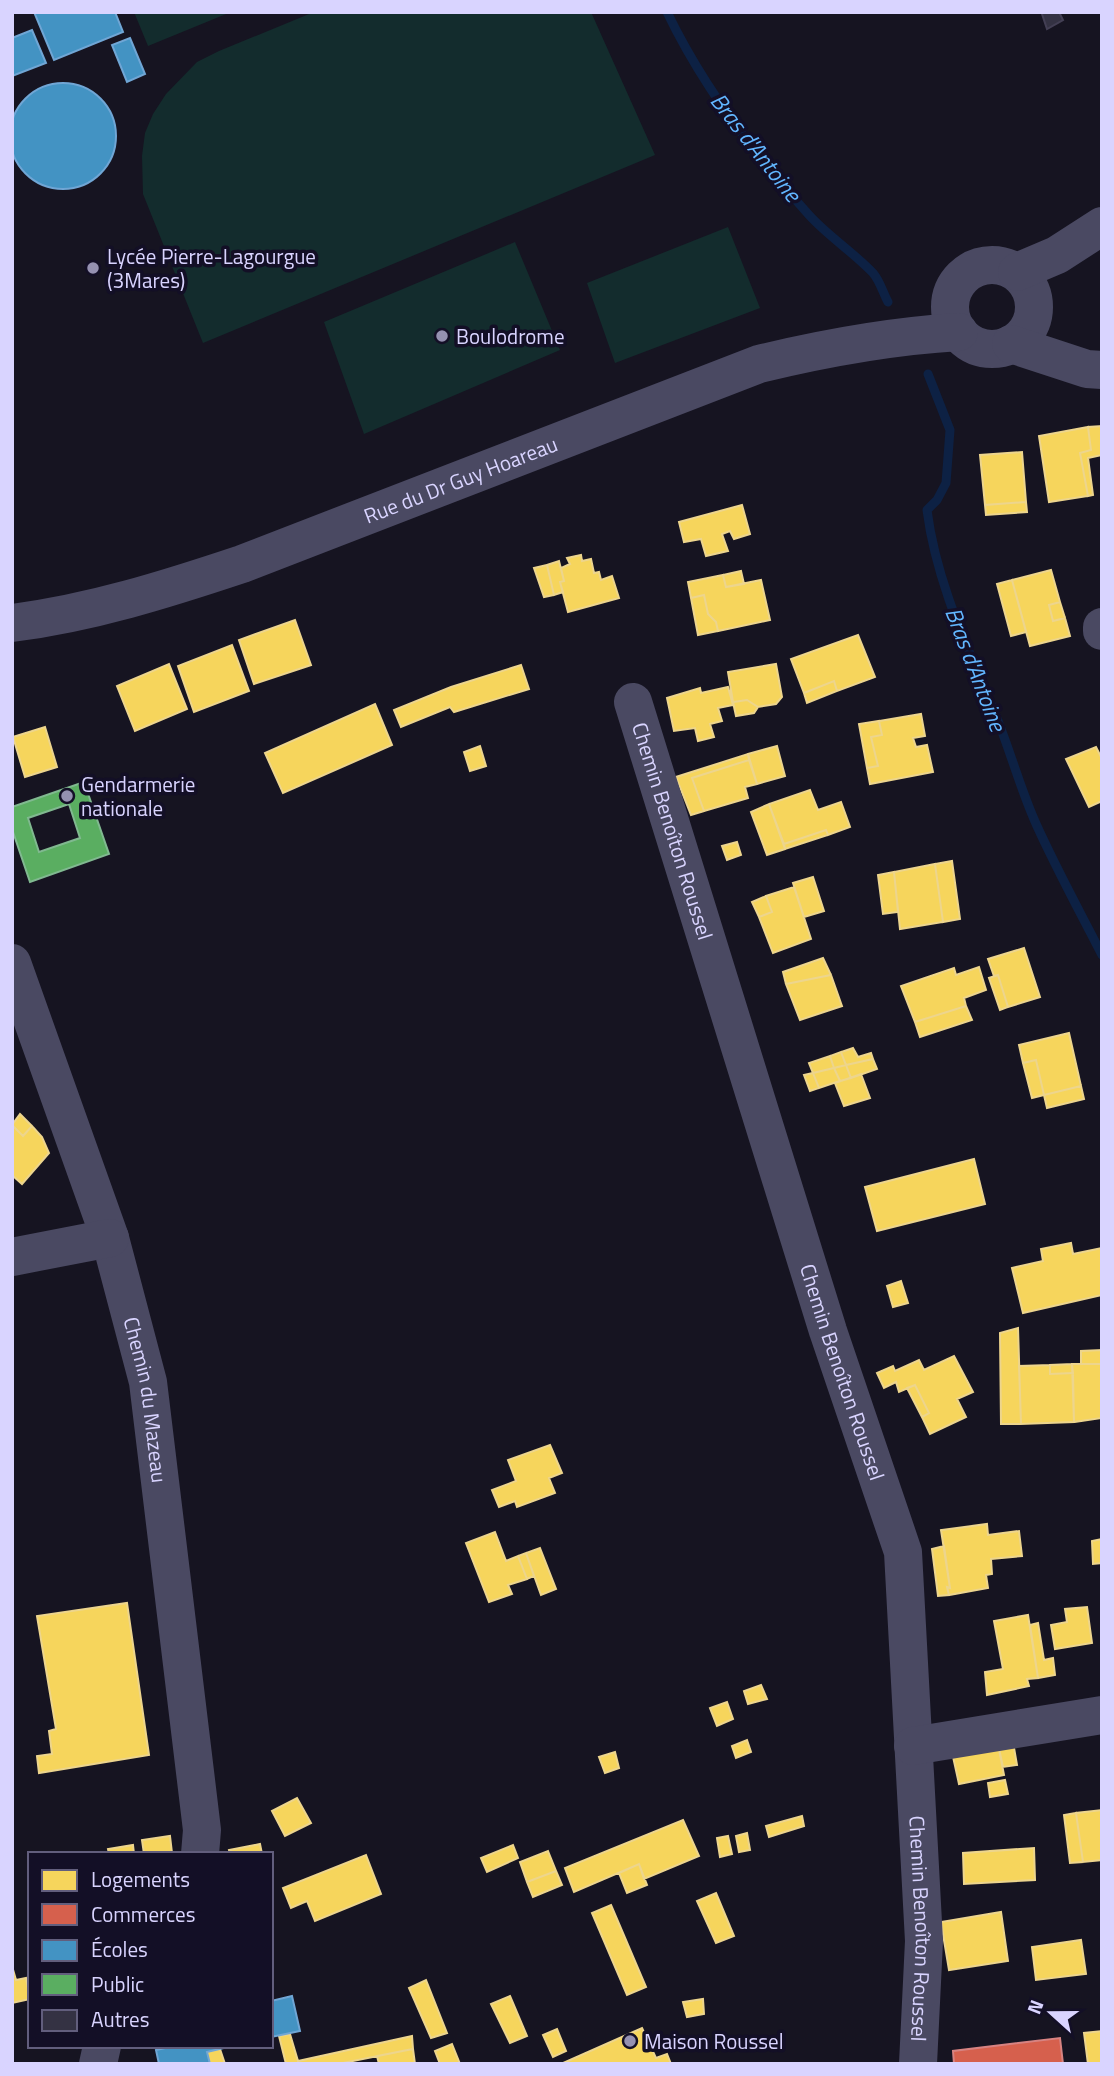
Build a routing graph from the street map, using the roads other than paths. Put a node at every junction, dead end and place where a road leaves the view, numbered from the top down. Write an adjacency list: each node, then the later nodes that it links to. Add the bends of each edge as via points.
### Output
1 (1102, 226): 2 (street, via 1057,256)
2 (1023, 307): 3 (street, via 1000,348 967,341); 3 (street, via 1005,266 991,264 978,267 956,284 951,297); 4 (street, via 1063,360)
3 (954, 321): 5 (street, Rue du Dr Guy Hoareau, via 909,335 759,364 242,564 158,592 48,619)
4 (1102, 370)
5 (12, 623)
6 (12, 630): 7 (street)
7 (12, 637)
8 (633, 702): 13 (street, Chemin Benoîton Roussel, via 828,1331 903,1552)
9 (12, 963): 10 (street, Chemin du Mazeau)
10 (110, 1238): 11 (street); 14 (street, Chemin du Mazeau, via 148,1382 202,1830)
11 (12, 1257)
12 (1102, 1715): 13 (street)
13 (913, 1746): 15 (street, Chemin Benoîton Roussel, via 924,1941)
14 (200, 1852)
15 (918, 2064)

